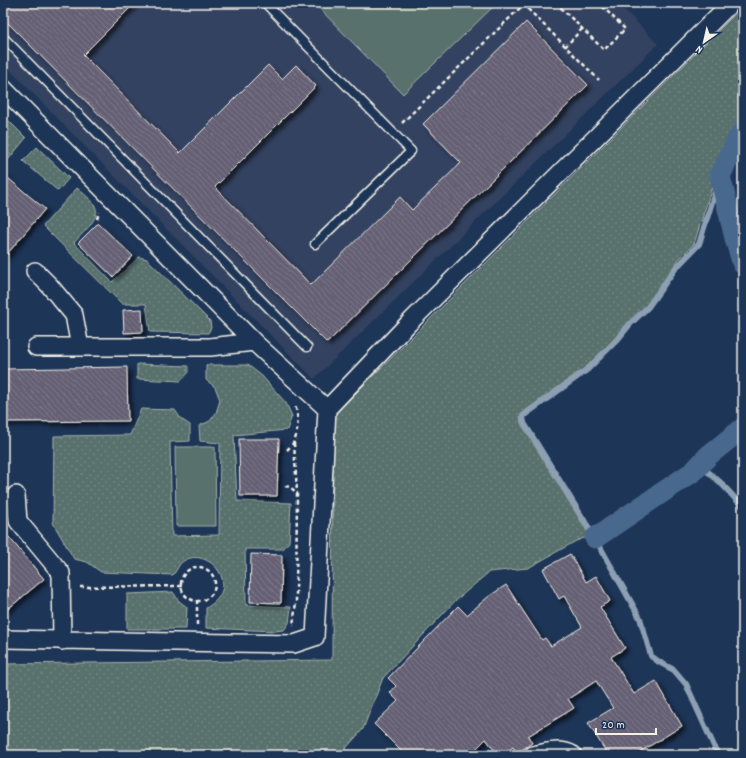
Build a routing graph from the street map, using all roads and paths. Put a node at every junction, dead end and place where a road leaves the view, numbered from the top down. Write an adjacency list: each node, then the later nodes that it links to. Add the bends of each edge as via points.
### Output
1 (265, 3): 12 (lane)
2 (563, 3): 6 (path)
3 (599, 3): 7 (path, via 625,29 604,50)
4 (732, 3): 20 (street, via 409,323)
5 (524, 4): 6 (path); 9 (path); 12 (path)
6 (559, 6): 7 (path)
7 (582, 29): 9 (path)
8 (3, 37): 18 (lane)
9 (565, 47): 10 (path)
10 (599, 80)
11 (3, 88): 15 (street)
12 (393, 133): 13 (lane, via 411,151)
13 (315, 244)
14 (35, 271): 17 (street, via 74,315)
15 (254, 342): 17 (street, via 210,347); 20 (street)
16 (36, 347): 17 (street)
17 (80, 347)
18 (307, 347)
19 (293, 400): 21 (path, via 297,410)
20 (327, 409): 32 (street, via 315,637 294,644)
21 (294, 443): 22 (path); 24 (path)
22 (287, 450)
23 (285, 486): 24 (path)
24 (297, 493): 30 (path, via 296,602)
25 (16, 495): 32 (street, via 18,521 60,573)
26 (182, 586): 27 (path); 28 (path, via 184,593); 28 (path, via 182,578 186,572 192,568 207,569 215,582 214,589 204,600)
27 (76, 587)
28 (197, 600): 29 (path)
29 (197, 627)
30 (293, 628)
31 (3, 639): 32 (street)
32 (62, 641)
33 (533, 755): 34 (street, via 551,751)
34 (573, 755)

